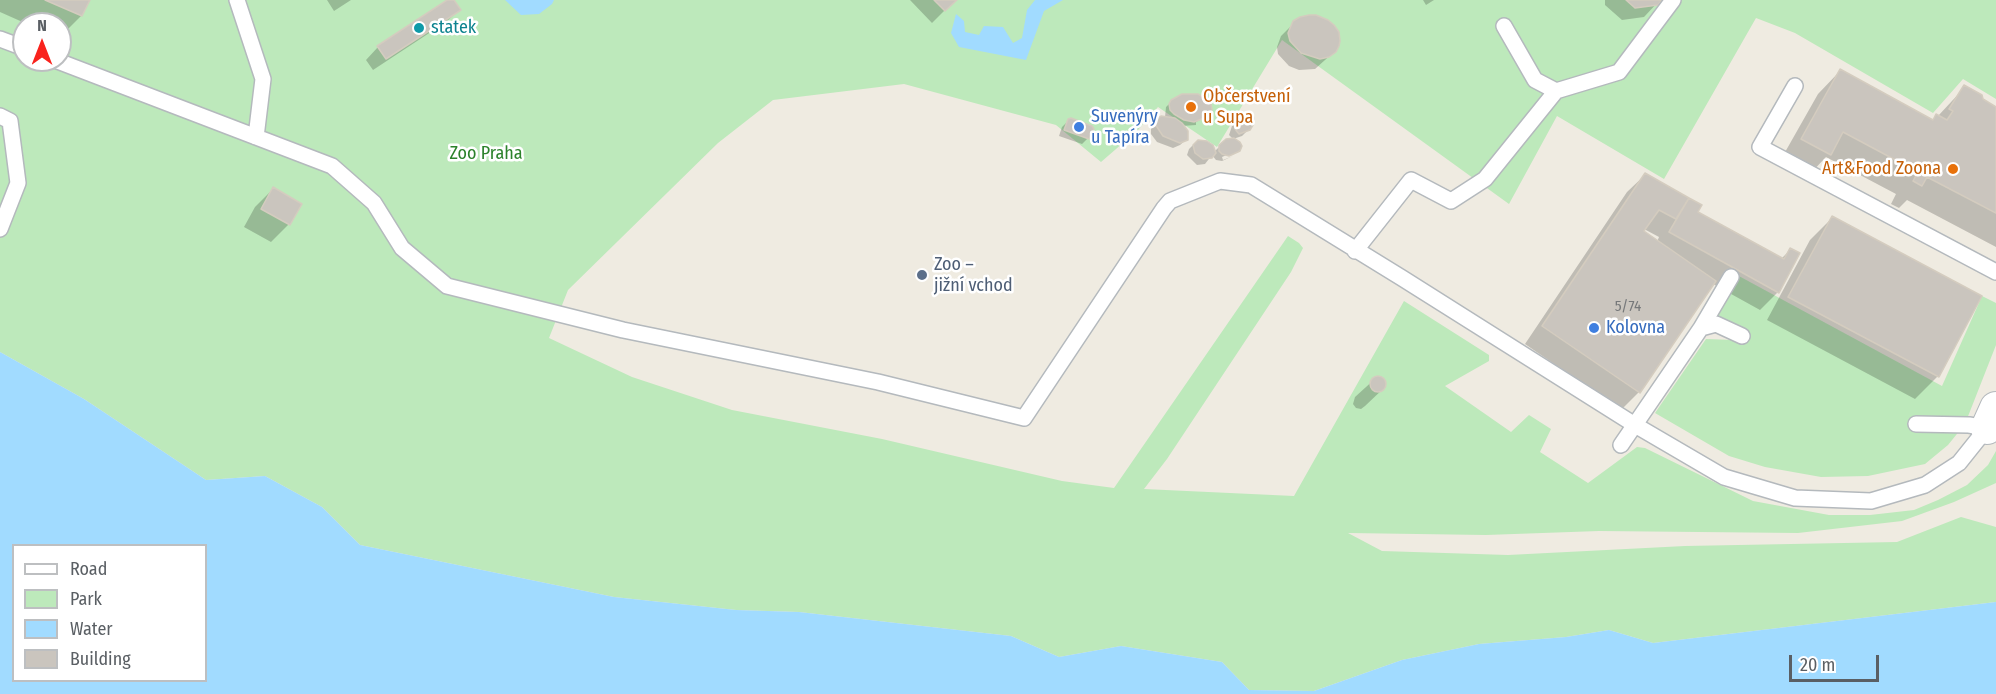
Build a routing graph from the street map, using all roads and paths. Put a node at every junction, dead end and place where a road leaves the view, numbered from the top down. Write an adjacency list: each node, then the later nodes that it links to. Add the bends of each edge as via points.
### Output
1 (237, 0): 8 (lane, via 263,79)
2 (1673, 0): 6 (lane, via 1619,72)
3 (1504, 26): 6 (lane, via 1535,80)
4 (72, 67): 8 (lane)
5 (1795, 86): 11 (lane, via 1760,147)
6 (1556, 91): 10 (lane, via 1485,180 1451,201 1411,180)
7 (0, 116): 9 (lane, via 10,121 18,183)
8 (256, 137): 10 (lane, via 332,166 374,203 402,248 447,286 623,330 878,382 1024,418 1170,201 1220,182 1251,186)
9 (0, 229)
10 (1355, 251): 17 (lane)
11 (1996, 272)
12 (1731, 277): 13 (lane)
13 (1701, 328): 14 (lane, via 1716,324); 17 (lane)
14 (1742, 336)
15 (1992, 418): 16 (lane, via 1969,425); 17 (lane, via 1959,463 1925,485 1871,501 1795,498 1724,477)
16 (1916, 424)
17 (1635, 425): 18 (lane)
18 (1621, 445)

